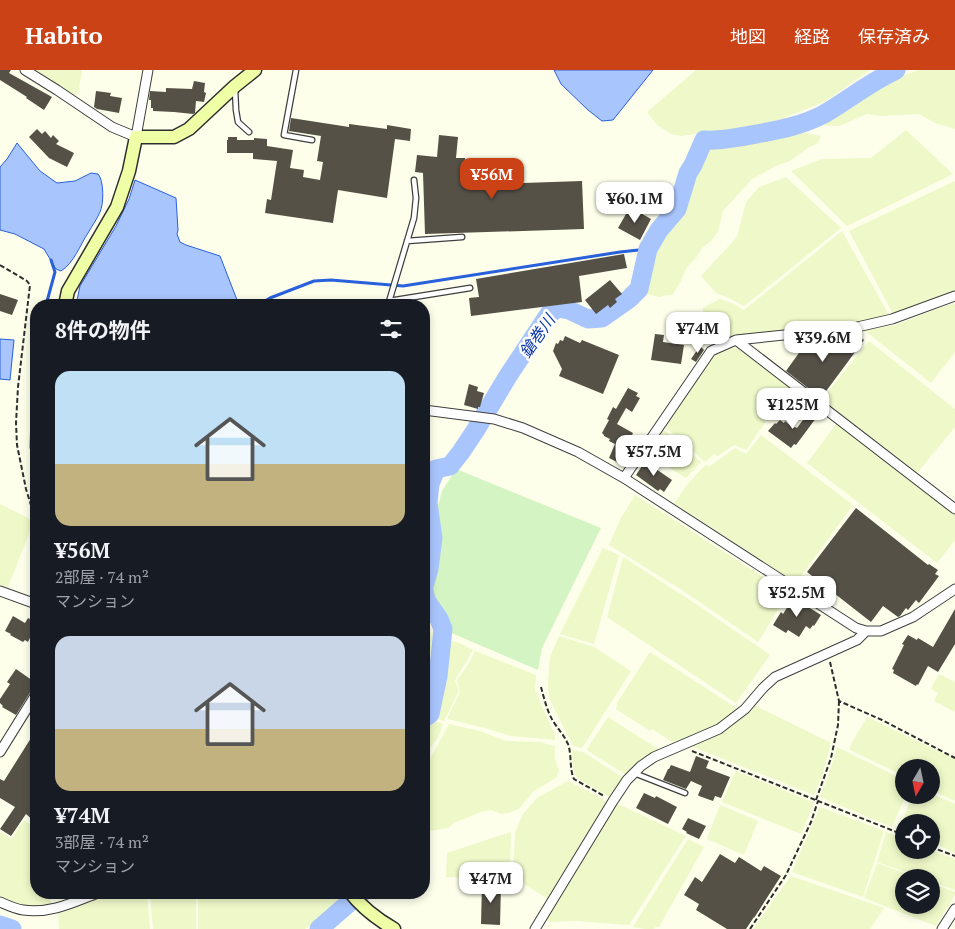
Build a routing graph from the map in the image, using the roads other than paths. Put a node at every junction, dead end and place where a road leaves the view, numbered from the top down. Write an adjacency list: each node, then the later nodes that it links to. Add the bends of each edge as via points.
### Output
1 (25, 70): 7 (street, via 112,127)
2 (148, 70): 7 (street)
3 (255, 70): 5 (street)
4 (296, 70): 8 (lane, via 284,135)
5 (235, 86): 6 (lane, via 238,122); 7 (street, via 189,129 174,137)
6 (249, 132)
7 (136, 138): 14 (street, via 117,207)
8 (312, 140)
9 (414, 180): 11 (lane, via 414,218)
10 (462, 237): 11 (lane)
11 (407, 241): 15 (lane)
12 (470, 288): 16 (lane)
13 (955, 296): 17 (street, via 892,319 853,328)
14 (66, 299)
15 (390, 299)
16 (411, 299)
17 (736, 340): 19 (street, via 711,351); 20 (street)
18 (430, 411): 19 (street, via 494,420 523,428 578,452)
19 (624, 478): 24 (street, via 851,625)
20 (955, 509)
21 (955, 589): 24 (street, via 913,617 881,631)
22 (0, 591): 23 (street)
23 (30, 602)
24 (866, 631): 27 (street, via 857,640 774,678 746,709 719,729 654,757)
25 (30, 704): 26 (street)
26 (0, 752)
27 (634, 773): 28 (lane); 34 (street, via 612,802)
28 (685, 793)
29 (82, 899): 31 (street, via 50,910 21,910)
30 (355, 899): 33 (street)
31 (0, 902)
32 (955, 909): 35 (street)
33 (394, 929)
34 (535, 929)
35 (942, 929)

